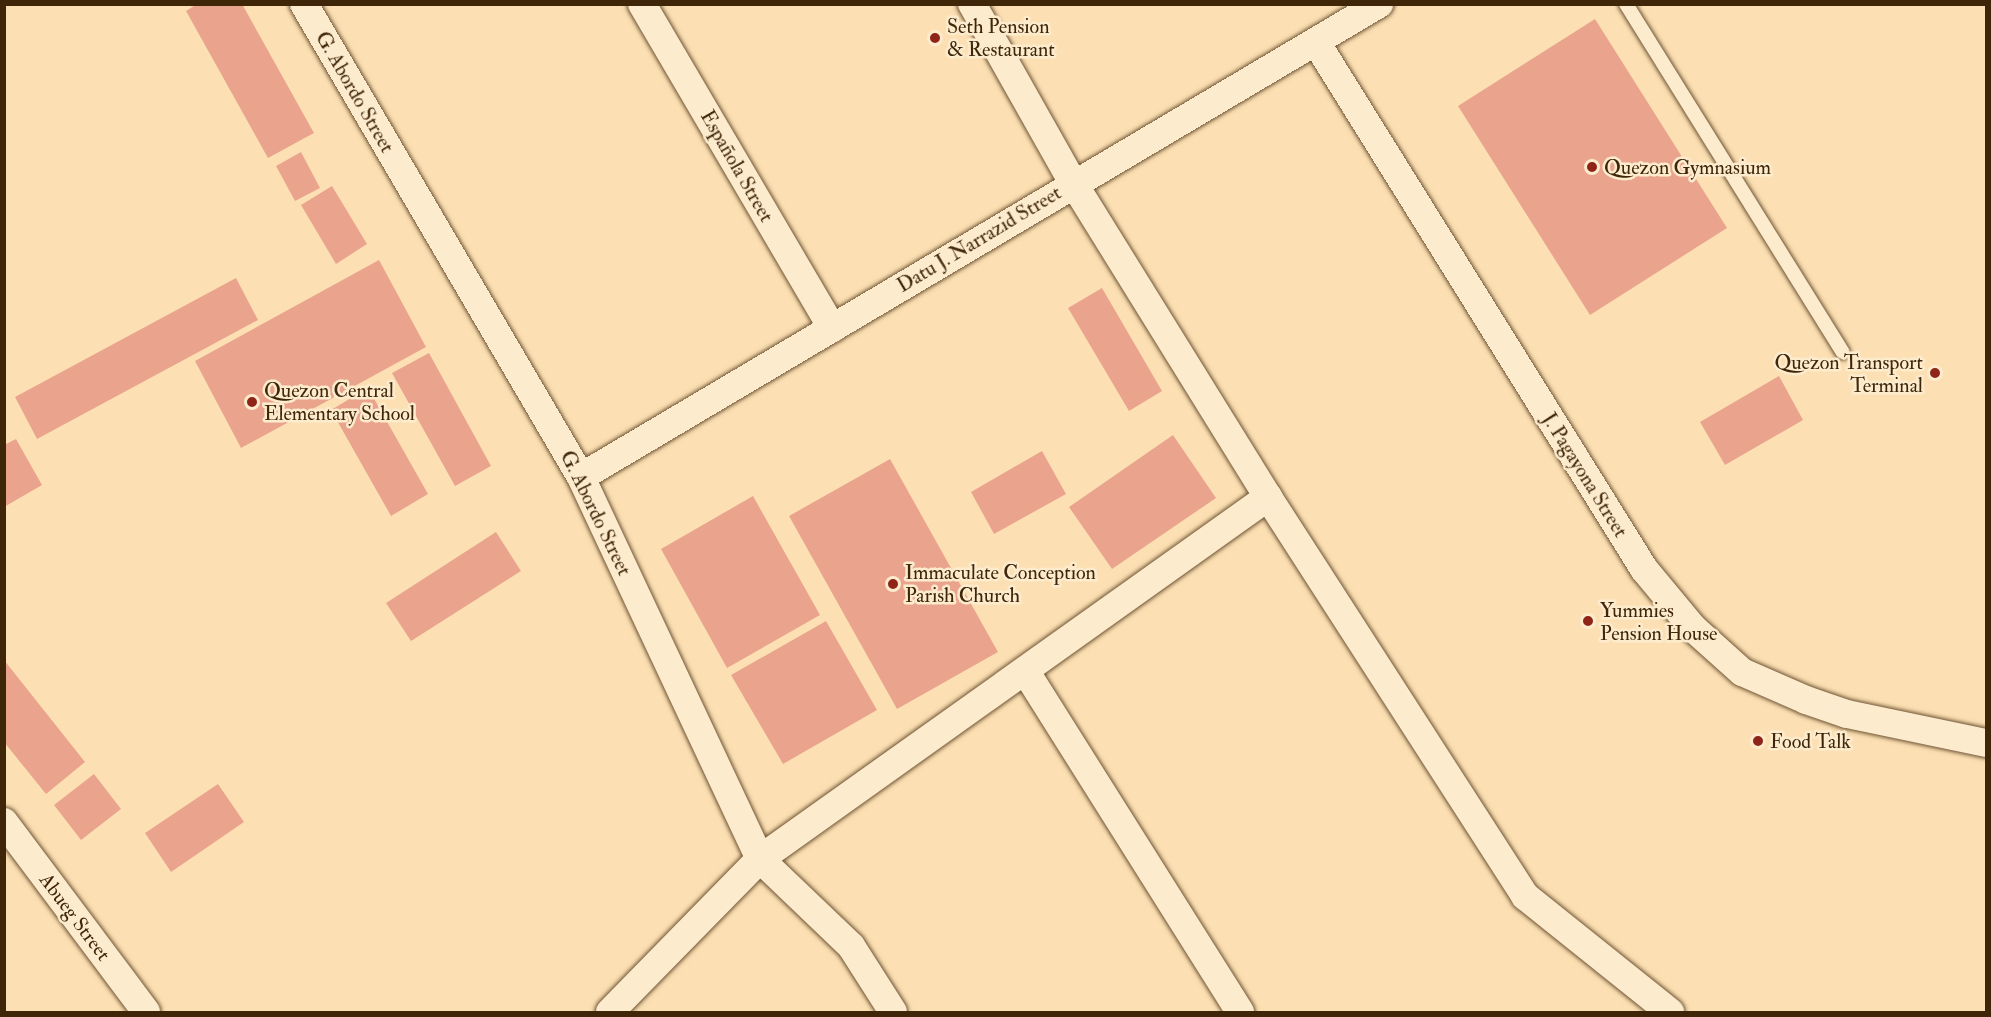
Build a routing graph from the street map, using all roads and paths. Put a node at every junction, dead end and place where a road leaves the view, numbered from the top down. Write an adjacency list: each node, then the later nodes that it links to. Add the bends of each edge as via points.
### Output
1 (304, 4): 10 (street, G. Abordo Street)
2 (642, 4): 8 (street, Española Street)
3 (972, 4): 7 (street)
4 (1379, 4): 6 (street, Datu J. Narrazid Street)
5 (1626, 4): 9 (lane)
6 (1316, 42): 7 (street, Datu J. Narrazid Street); 13 (street, J. Pagayona Street, via 1644,569 1694,628 1742,672 1806,700 1847,714)
7 (1073, 183): 8 (street, Datu J. Narrazid Street); 11 (street)
8 (832, 328): 10 (street, Datu J. Narrazid Street)
9 (1843, 352)
10 (581, 477): 15 (street, G. Abordo Street)
11 (1268, 497): 12 (street); 20 (street, via 1526,897)
12 (1026, 672): 15 (street); 19 (street)
13 (1986, 743)
14 (4, 822): 16 (street, Abueg Street)
15 (760, 859): 17 (street); 18 (street, G. Abordo Street, via 850,946)
16 (146, 1012)
17 (610, 1012)
18 (893, 1012)
19 (1240, 1012)
20 (1670, 1012)

